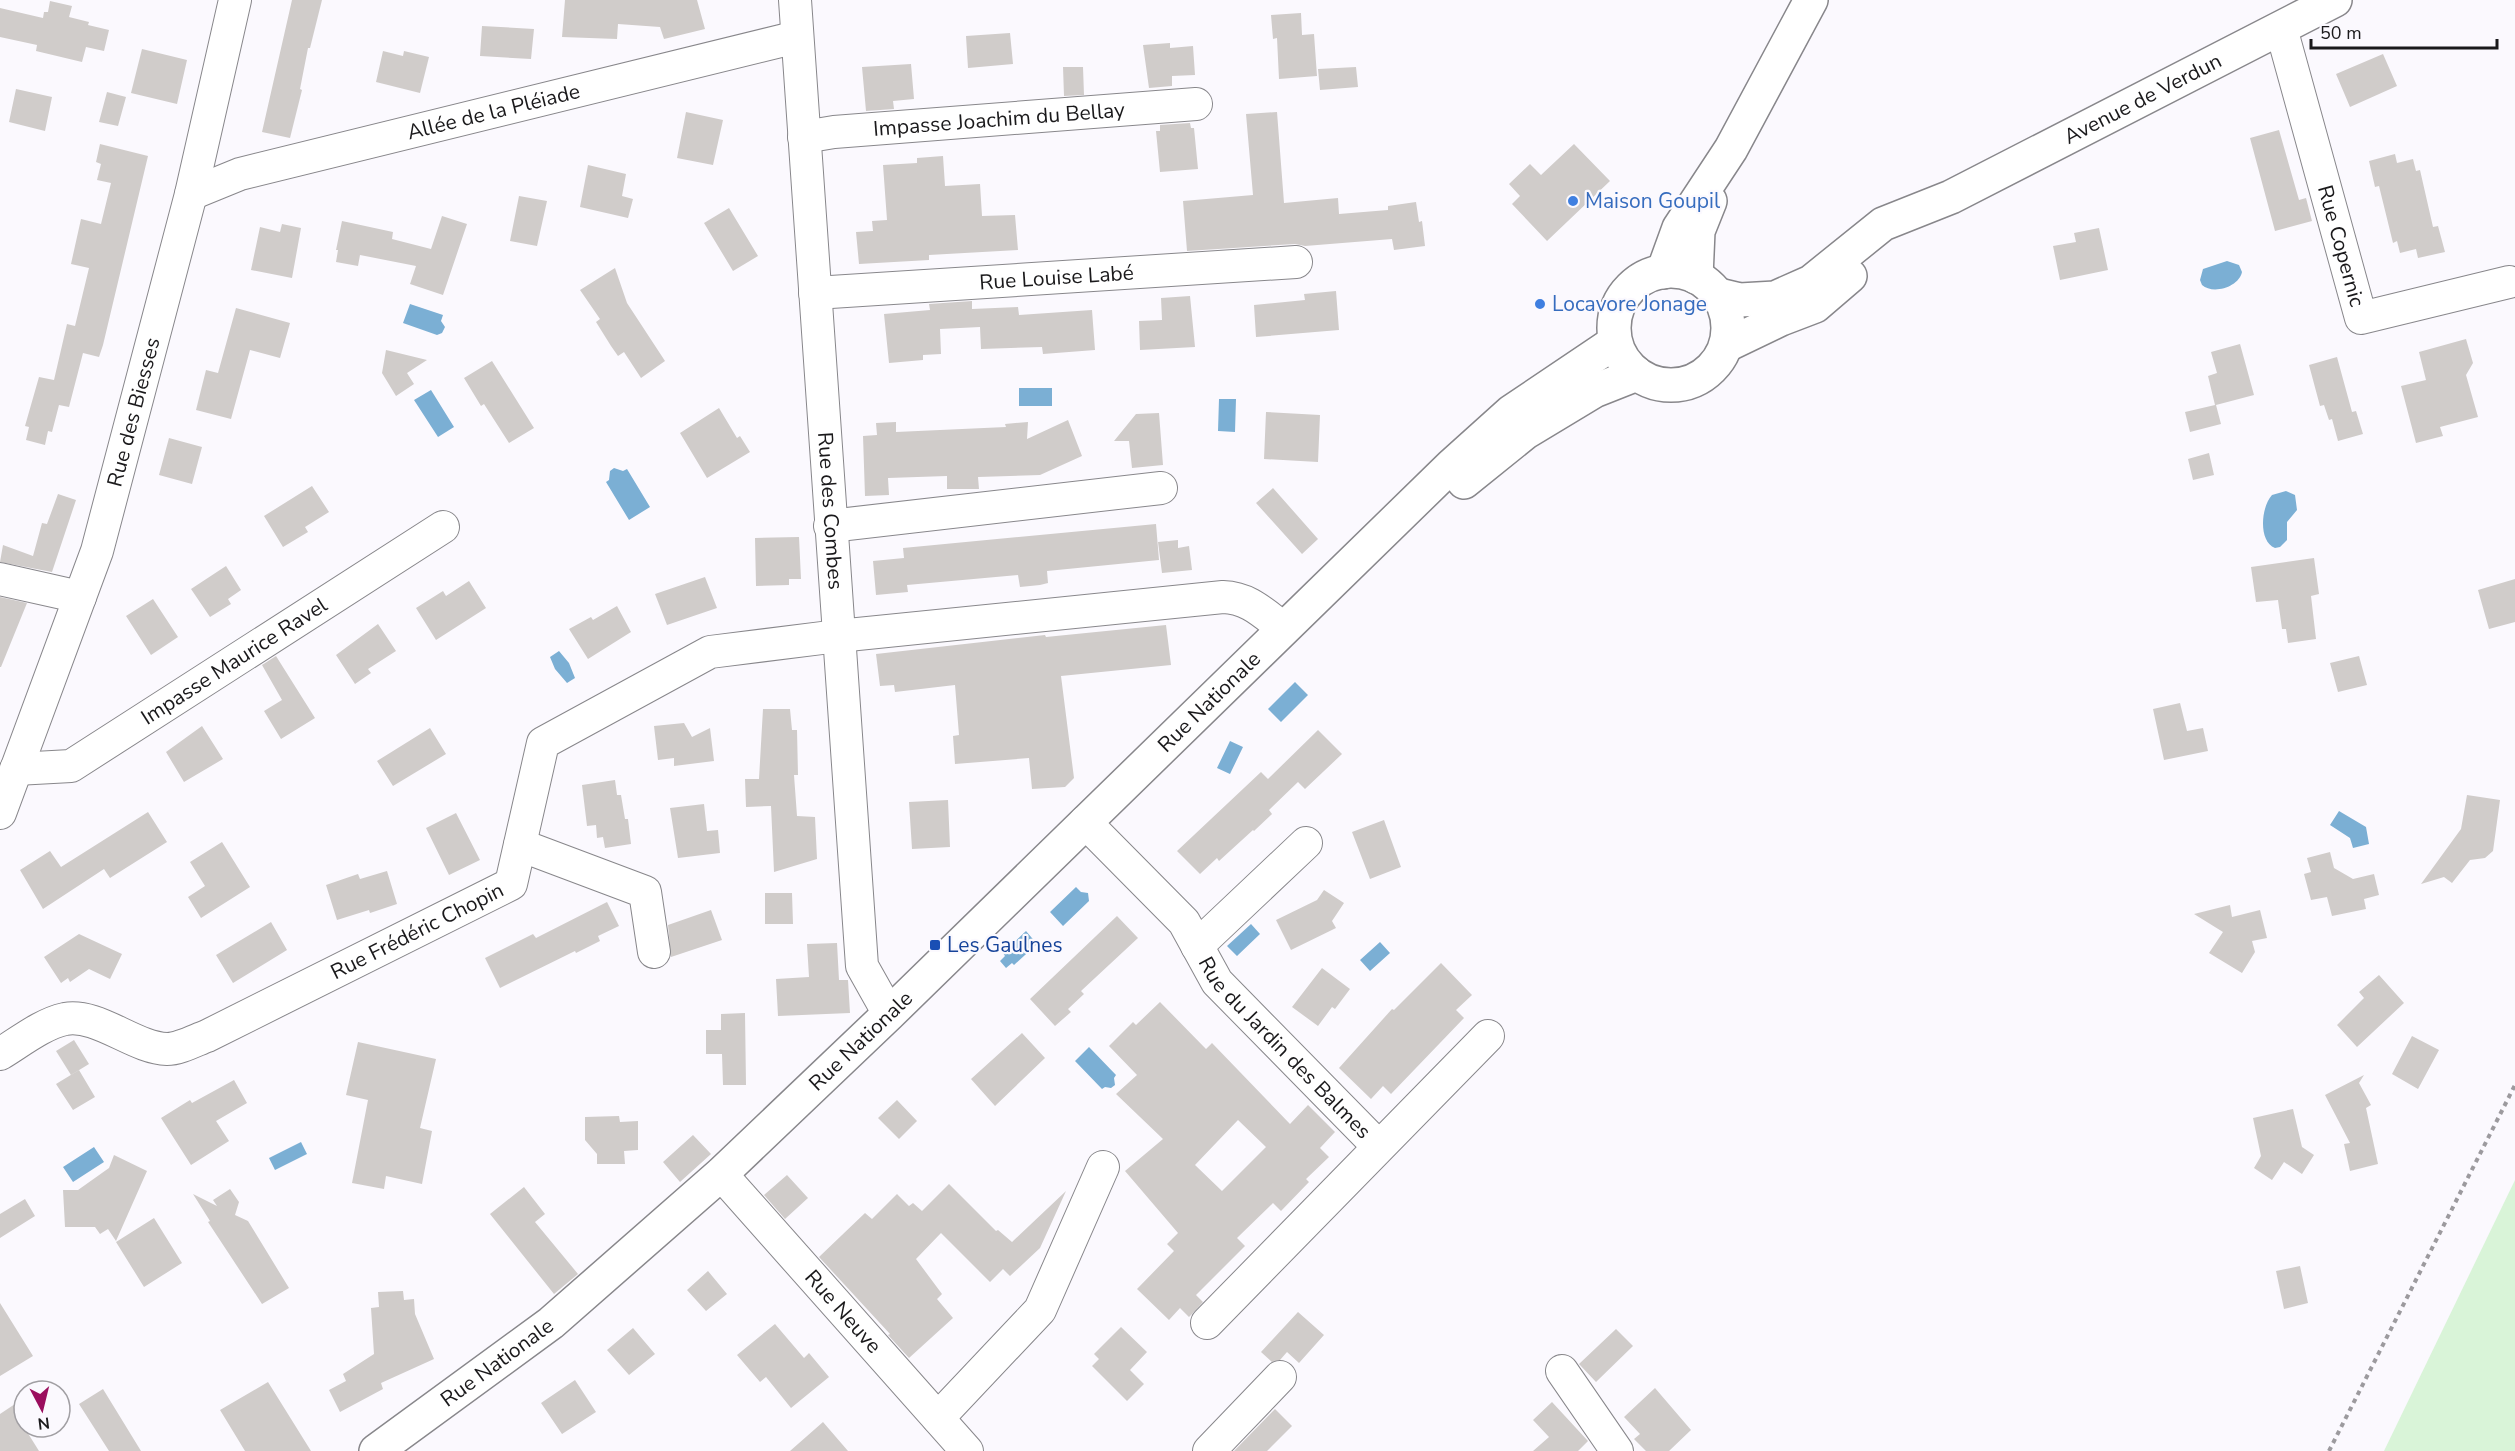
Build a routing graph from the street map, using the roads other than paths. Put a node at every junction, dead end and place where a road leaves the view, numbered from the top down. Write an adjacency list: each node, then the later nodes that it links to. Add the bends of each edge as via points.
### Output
1 (235, 0): 10 (street, Rue des Biesses)
2 (795, 0): 6 (street, Rue des Combes)
3 (1811, 0): 9 (main road)
4 (2335, 0): 5 (main road, Avenue de Verdun)
5 (2280, 28): 11 (main road, Avenue de Verdun); 14 (street, Rue Copernic, via 2361,318)
6 (797, 37): 8 (street, Rue des Combes); 10 (street, Allée de la Pléiade, via 251,171)
7 (1196, 104): 8 (street, Impasse Joachim du Bellay)
8 (804, 137): 16 (street, Rue des Combes)
9 (1731, 149): 13 (main road, via 1678,228); 15 (main road, via 1698,231)
10 (191, 194): 24 (street, Rue des Biesses, via 97,550)
11 (1951, 197): 15 (main road, Avenue de Verdun, via 1883,224 1811,282 1775,298 1740,300); 18 (main road, Avenue de Verdun, via 1815,306)
12 (1296, 262): 16 (street, Rue Louise Labé)
13 (1663, 272): 15 (main road, via 1674,271); 17 (main road, via 1648,276 1624,297 1614,326)
14 (2509, 282)
15 (1707, 286): 18 (main road, via 1727,315)
16 (815, 293): 21 (street, Rue des Combes)
17 (1616, 342): 19 (main road, via 1627,365); 25 (main road, Rue Nationale, via 1511,412)
18 (1727, 345): 19 (main road, via 1708,373 1685,384 1660,384)
19 (1637, 374): 25 (main road, Rue Nationale, via 1594,391 1526,432)
20 (1161, 488): 21 (street)
21 (830, 526): 27 (street, Rue des Combes)
22 (443, 527): 28 (street, Impasse Maurice Ravel, via 71,766)
23 (0, 579): 24 (street)
24 (80, 597): 28 (street, Rue des Biesses)
25 (1315, 597): 26 (main road, Rue Nationale)
26 (1283, 628): 27 (street, Rue Frédéric Chopin, via 1250,602 1223,597); 30 (main road, Rue Nationale)
27 (838, 636): 32 (street, Rue Frédéric Chopin, via 710,652 543,743); 35 (street, Rue des Combes, via 862,966)
28 (16, 769): 29 (street, Rue des Biesses)
29 (0, 813)
30 (1085, 822): 33 (street, Rue du Jardin des Balmes, via 1184,922); 35 (main road, Rue Nationale)
31 (1306, 843): 33 (street, Rue du Jardin des Balmes)
32 (520, 845): 34 (street, via 645,892); 37 (street, Rue Frédéric Chopin, via 511,884 207,1036 169,1049 83,1019 66,1019)
33 (1197, 946): 38 (street, Rue du Jardin des Balmes, via 1217,982)
34 (654, 952)
35 (889, 1014): 40 (main road, Rue Nationale)
36 (1488, 1036): 38 (street)
37 (0, 1054)
38 (1378, 1146): 41 (street)
39 (1103, 1167): 44 (street, via 1040,1310)
40 (721, 1174): 44 (street, Rue Neuve); 45 (main road, Rue Nationale, via 551,1323)
41 (1206, 1323)
42 (1562, 1371): 48 (street)
43 (1280, 1377): 47 (street)
44 (938, 1418): 46 (street, Rue Neuve)
45 (376, 1451)
46 (968, 1451)
47 (1209, 1451)
48 (1617, 1451)

